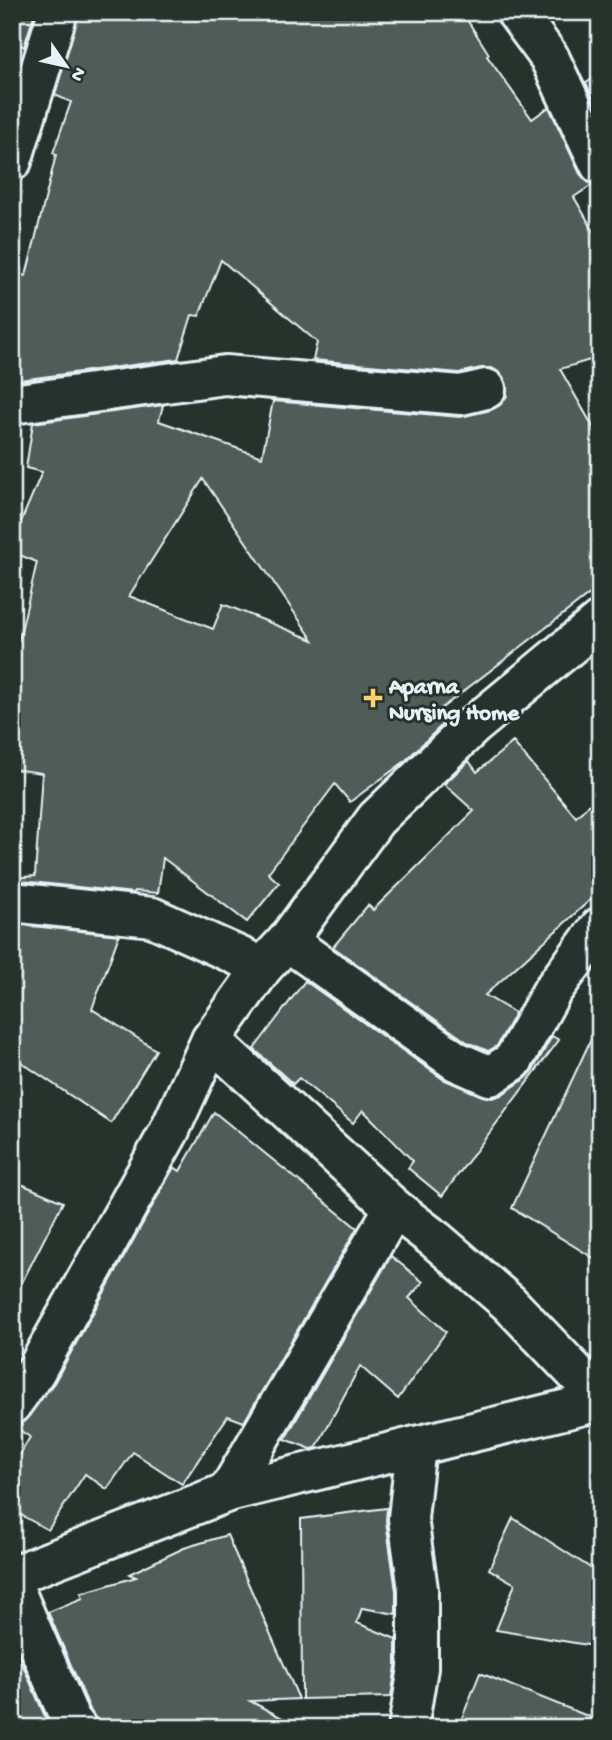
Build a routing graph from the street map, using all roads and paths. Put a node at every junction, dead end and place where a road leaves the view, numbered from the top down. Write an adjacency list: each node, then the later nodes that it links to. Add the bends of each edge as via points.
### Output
1 (58, 12): 3 (street)
2 (516, 12): 5 (street, via 549,57)
3 (27, 62): 4 (street)
4 (12, 161)
5 (600, 164)
6 (486, 389): 7 (street, via 461,394 225,375)
7 (12, 404)
8 (600, 621): 11 (street, via 473,726 376,819)
9 (12, 902): 11 (street, via 152,917)
10 (600, 926): 11 (street, via 552,991 513,1061 490,1076 456,1061)
11 (275, 954): 12 (street)
12 (211, 1040): 13 (street); 15 (street, via 169,1132 35,1372)
13 (394, 1208): 14 (street, via 509,1303); 17 (street)
14 (600, 1400): 16 (street)
15 (12, 1404)
16 (416, 1446): 17 (street); 21 (street, via 408,1518 418,1589 418,1668)
17 (228, 1492): 18 (street)
18 (12, 1576)
19 (12, 1584): 20 (street)
20 (77, 1728)
21 (408, 1728)

